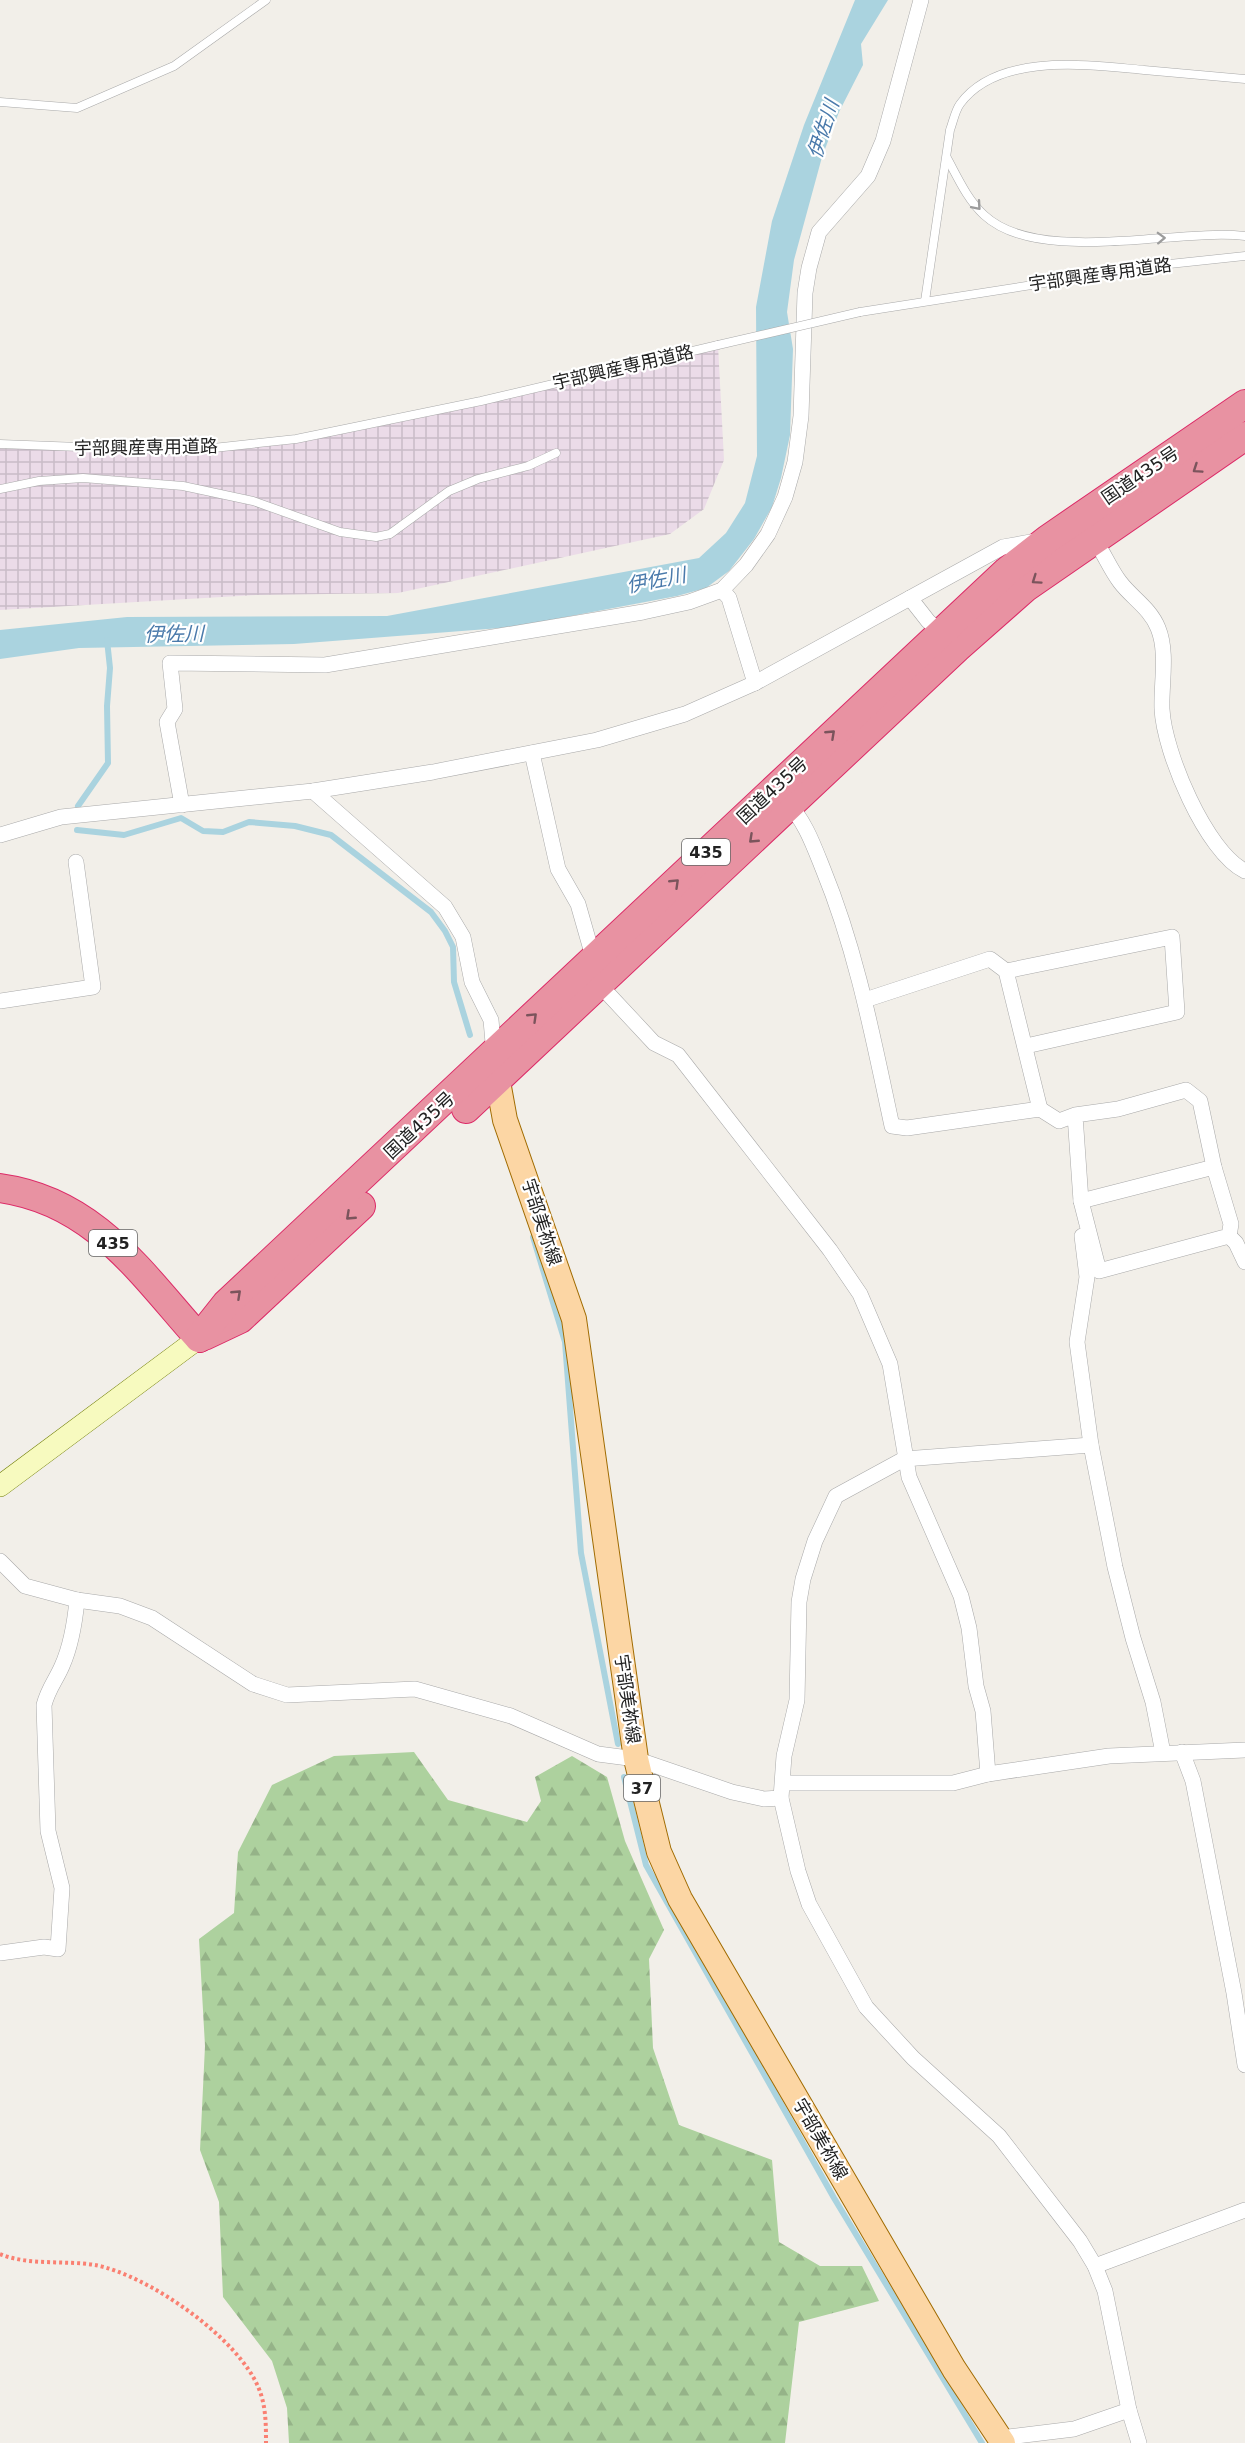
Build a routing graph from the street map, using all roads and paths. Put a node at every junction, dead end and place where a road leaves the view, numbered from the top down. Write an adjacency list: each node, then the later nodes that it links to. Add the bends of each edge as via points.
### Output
1 (266, 0): 4 (lane, via 174,66 77,108)
2 (921, 0): 16 (street, via 883,141 867,176 819,232 809,268 801,416 795,462 785,497 768,534)
3 (1245, 79): 5 (lane, via 1066,63 1031,66 996,77 960,104)
4 (0, 102)
5 (946, 156): 6 (lane, one-way to 6, via 967,195 985,216 1035,239 1068,242); 8 (lane)
6 (1245, 236)
7 (1245, 256): 8 (lane, 宇部興産専用道路)
8 (925, 301): 11 (lane, 宇部興産専用道路, bridge, via 860,312 296,440 186,451)
9 (1245, 404): 14 (highway, 国道435号 / 435)
10 (1245, 436): 15 (highway, 国道435号 / 435, one-way to 15)
11 (0, 444)
12 (556, 453): 13 (lane, via 449,491 390,534 376,537 340,532 253,501 183,486 83,478)
13 (0, 489)
14 (1048, 539): 17 (street, via 1003,547); 18 (highway, 国道435号 / 435, via 1007,571)
15 (1094, 539): 18 (highway, 国道435号 / 435, one-way to 18); 26 (street, via 1119,581 1149,612 1158,628 1165,738 1174,765 1219,850 1234,866)
16 (722, 590): 19 (street, via 729,598); 23 (street, via 643,612 325,665 170,663 175,709 167,722)
17 (910, 598): 18 (street); 19 (street)
18 (949, 640): 22 (highway, 国道435号 / 435)
19 (755, 683): 20 (street, via 685,714 597,740)
20 (532, 753): 21 (street); 27 (street, via 558,869 578,904)
21 (313, 791): 23 (street); 32 (street, via 445,907 463,937 472,982 490,1020)
22 (781, 797): 27 (highway, 国道435号 / 435); 29 (street, via 802,819 842,916)
23 (182, 805): 24 (street, via 60,817)
24 (0, 835)
25 (76, 862): 30 (street, via 93,987)
26 (1245, 871)
27 (596, 972): 32 (highway, 国道435号 / 435); 43 (street, via 654,1043 678,1056 831,1250 860,1293 890,1364)
28 (1006, 972): 29 (street, via 990,959); 31 (street); 31 (street, via 1172,937 1177,1012)
29 (865, 1000): 33 (street, via 892,1126 907,1128)
30 (0, 1001)
31 (1026, 1046): 33 (street)
32 (496, 1067): 41 (highway, 国道435号 / 435, via 240,1319); 50 (main road, 宇部美祢線 / 37, via 505,1119 574,1319)
33 (1040, 1109): 34 (street, via 1059,1121)
34 (1075, 1115): 35 (street, via 1118,1109 1186,1090 1200,1101); 37 (street)
35 (1214, 1167): 37 (street); 39 (street, via 1231,1224)
36 (0, 1188): 41 (highway, 435, via 58,1203 88,1221 120,1250)
37 (1081, 1200): 38 (street)
38 (1087, 1227): 39 (street, via 1099,1271); 42 (street, via 1082,1238 1087,1277 1077,1342)
39 (1229, 1236): 40 (street)
40 (1245, 1262)
41 (199, 1338): 44 (street)
42 (1091, 1445): 43 (street); 49 (street, via 1115,1567 1153,1702)
43 (904, 1459): 51 (street, via 961,1596 983,1711); 52 (street, via 836,1496 815,1541 800,1602 797,1700 784,1756)
44 (0, 1486)
45 (0, 1561): 46 (street, via 25,1586)
46 (77, 1600): 50 (street, via 120,1606 152,1618 252,1684 287,1695 415,1689 511,1716 598,1754); 53 (street, via 62,1665 44,1705 48,1831 62,1888 58,1949)
47 (1245, 1750): 48 (street)
48 (1182, 1752): 49 (street); 54 (street, via 1193,1781)
49 (1163, 1753): 51 (street, via 1109,1756)
50 (636, 1759): 52 (street, via 764,1799); 59 (main road, 宇部美祢線 / 37, via 658,1852 680,1899 954,2368)
51 (988, 1774): 52 (street, via 953,1783)
52 (783, 1791): 57 (street, via 798,1871 809,1904 866,2007 913,2058 999,2136)
53 (0, 1953)
54 (1245, 2065)
55 (1245, 2210): 57 (street)
56 (0, 2254): 60 (path, via 116,2271 138,2279 191,2312 240,2360 259,2388)
57 (1095, 2266): 58 (street, via 1105,2291)
58 (1129, 2410): 59 (street, via 1074,2429); 61 (street)
59 (1002, 2440)
60 (267, 2443)
61 (1139, 2443)

